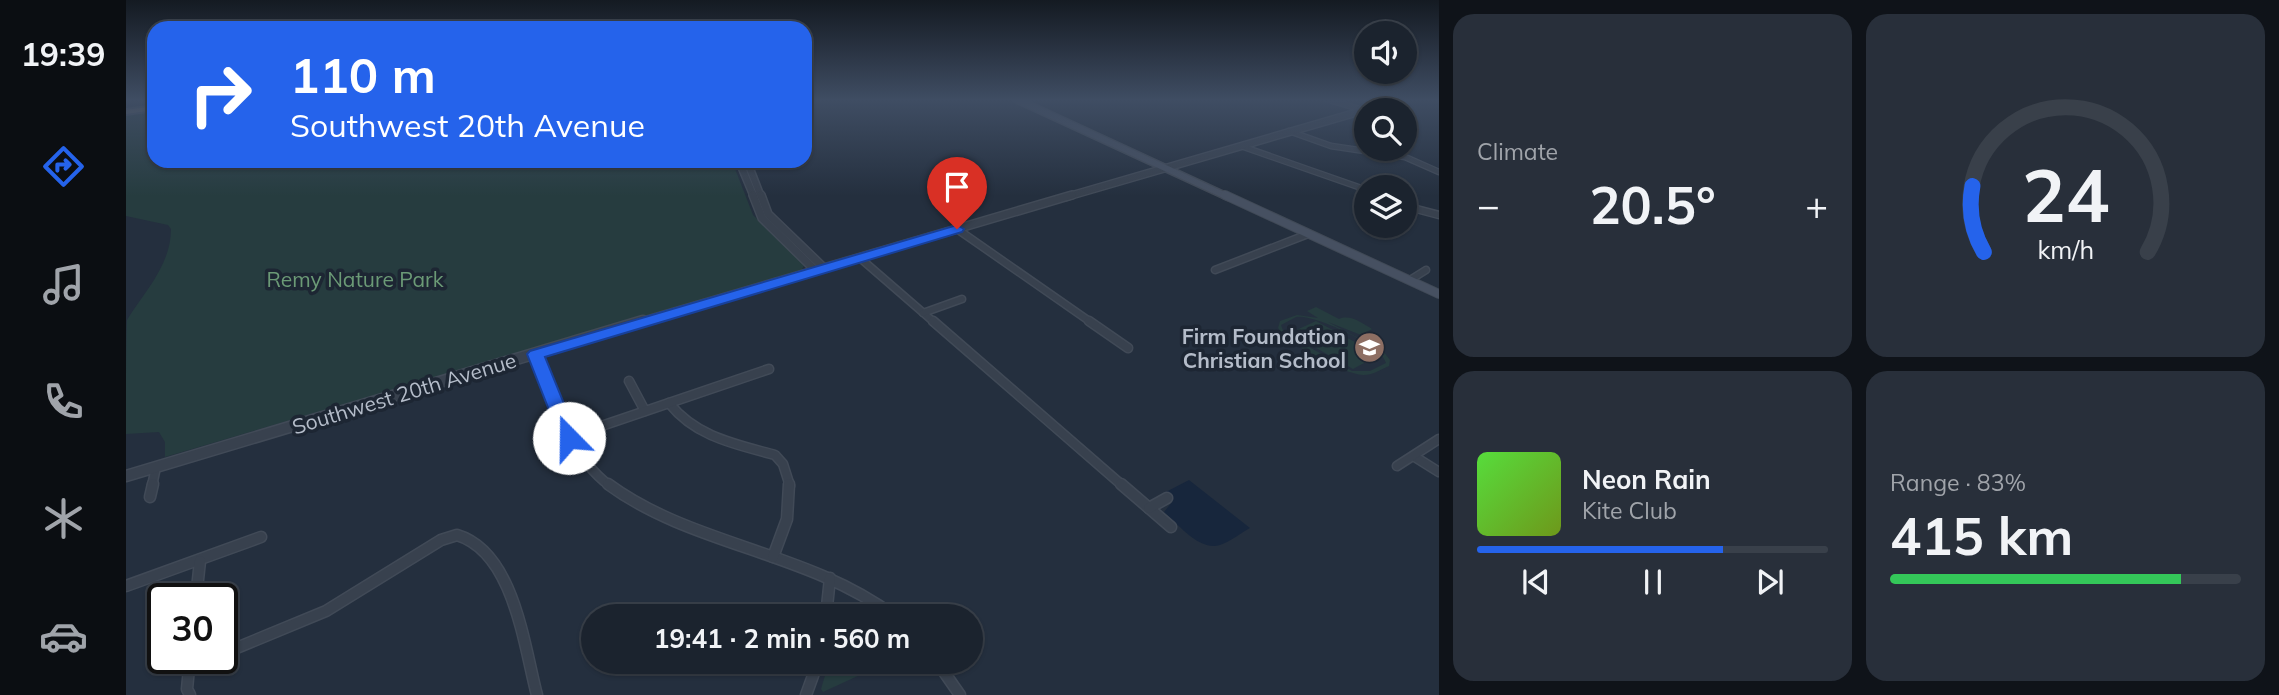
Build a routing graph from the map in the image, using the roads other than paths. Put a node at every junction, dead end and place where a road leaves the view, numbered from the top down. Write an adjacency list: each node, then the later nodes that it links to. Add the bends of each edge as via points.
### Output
1 (1088, 131): 5 (main road)
2 (1288, 131): 4 (street, Southwest 20th Avenue)
3 (1290, 131): 8 (street, via 1331,146 1405,157)
4 (1241, 146): 5 (street, Southwest 20th Avenue); 9 (street)
5 (1166, 167): 13 (street, Southwest 20th Avenue); 14 (main road)
6 (743, 168): 10 (street)
7 (749, 168): 10 (street)
8 (1439, 172)
9 (1354, 185)
10 (755, 192): 16 (street, via 762,218)
11 (1417, 209): 12 (street)
12 (1439, 215)
13 (957, 229): 15 (street, Southwest 20th Avenue); 23 (street)
14 (1308, 233): 17 (street); 19 (main road)
15 (860, 258): 16 (street, Southwest 20th Avenue); 22 (street)
16 (819, 269): 24 (street, Southwest 20th Avenue)
17 (1214, 270)
18 (1426, 270): 19 (street)
19 (1410, 280): 20 (main road)
20 (1439, 294)
21 (962, 299): 22 (street)
22 (923, 313): 38 (street)
23 (1128, 348)
24 (536, 354): 29 (street); 33 (street, Southwest 20th Avenue)
25 (769, 369): 27 (street)
26 (629, 381): 28 (street)
27 (669, 403): 28 (street); 41 (street, via 681,420 696,430 783,460 788,519)
28 (645, 411): 29 (street)
29 (569, 438): 41 (street, via 590,468 631,500)
30 (1439, 439): 31 (street)
31 (1415, 457): 32 (street); 34 (street)
32 (1397, 466)
33 (156, 467): 35 (street, Southwest 20th Avenue); 36 (street)
34 (1439, 472)
35 (126, 476)
36 (150, 497)
37 (1167, 498): 38 (street)
38 (1149, 508): 39 (street)
39 (1171, 527)
40 (261, 537): 42 (street)
41 (773, 557): 43 (street)
42 (200, 561): 44 (street); 45 (street)
43 (830, 579): 46 (street); 47 (street)
44 (198, 583)
45 (126, 586)
46 (827, 604)
47 (877, 604)
48 (238, 647): 53 (street, via 327,611 456,535 467,538 502,573)
49 (188, 674): 52 (street)
50 (814, 674): 54 (street)
51 (945, 674): 55 (street)
52 (190, 695)
53 (537, 695)
54 (806, 695)
55 (960, 695)

